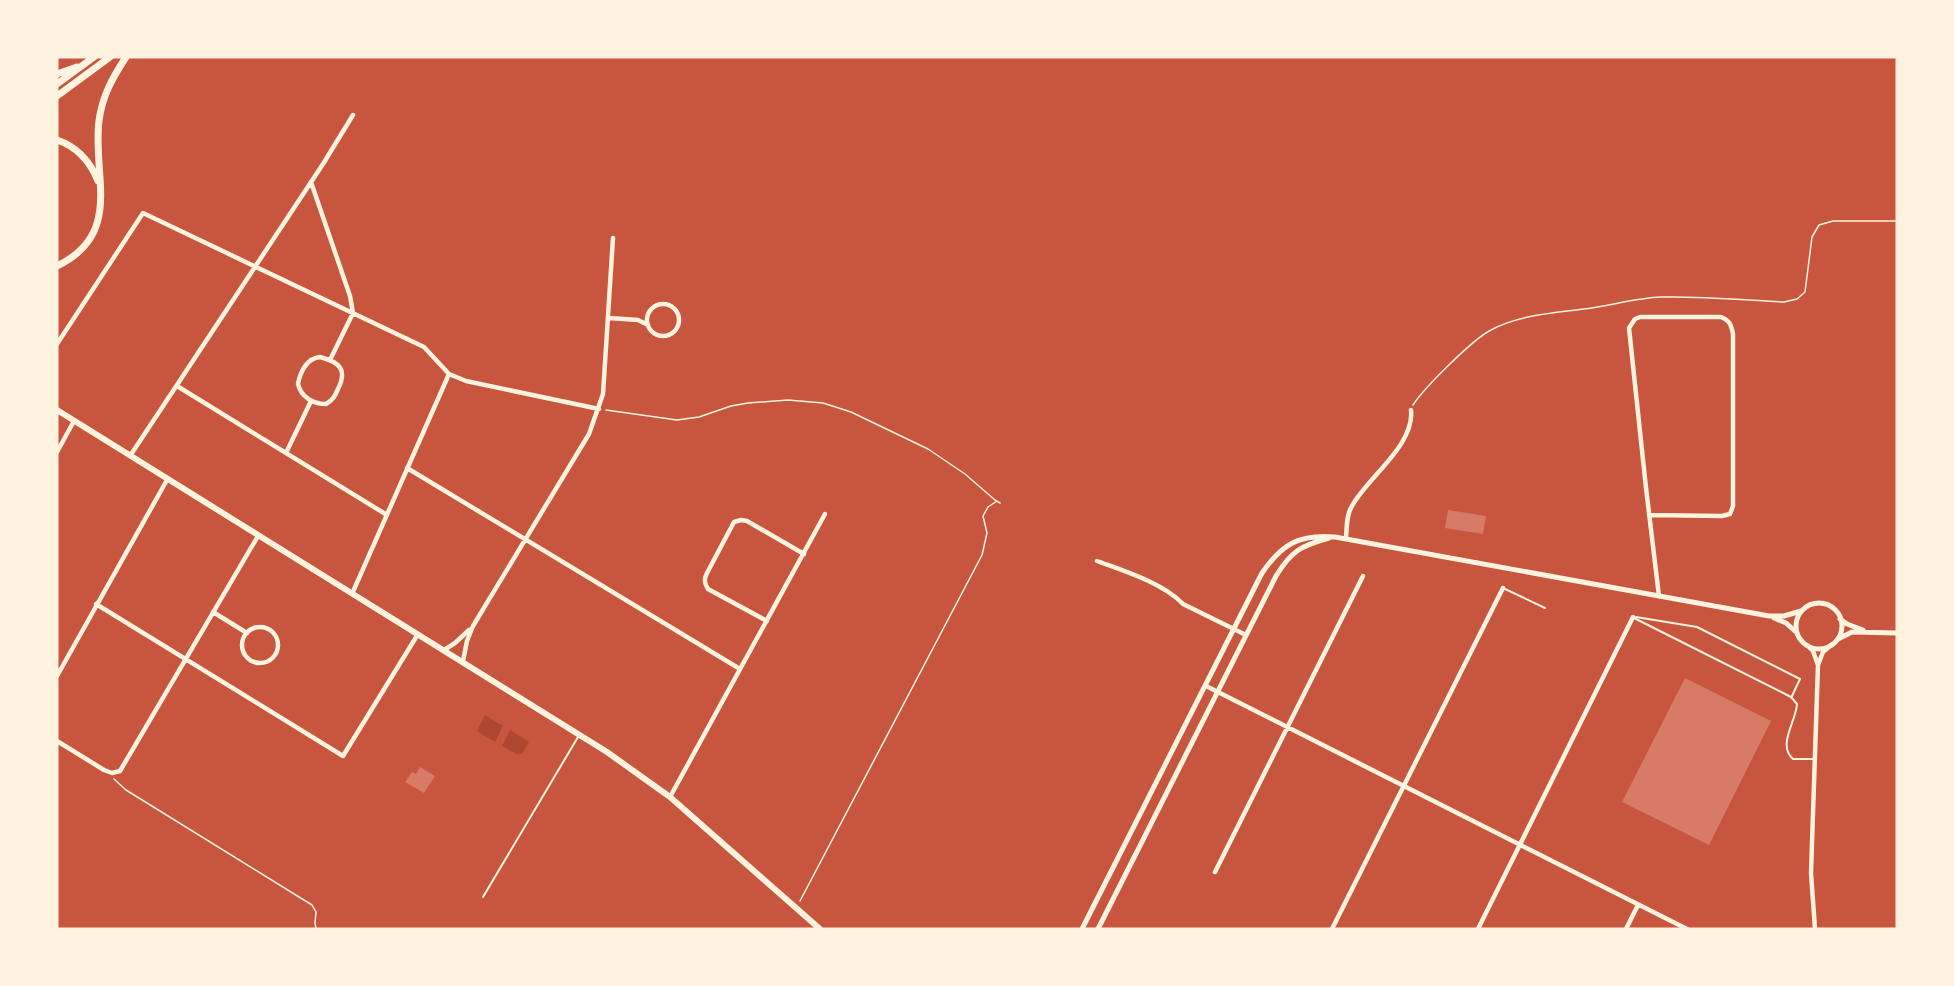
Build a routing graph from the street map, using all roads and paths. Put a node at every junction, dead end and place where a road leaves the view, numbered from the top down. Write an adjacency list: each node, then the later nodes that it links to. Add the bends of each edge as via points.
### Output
1 (94, 57): 4 (highway)
2 (110, 57): 7 (highway)
3 (126, 57): 11 (highway, via 105,93 100,113)
4 (85, 64): 5 (highway); 6 (highway)
5 (57, 74)
6 (57, 84)
7 (57, 96)
8 (353, 115): 10 (street)
9 (57, 140): 11 (highway, via 83,155)
10 (311, 182): 15 (street); 16 (street)
11 (101, 188): 14 (highway, via 101,210 94,230 79,250)
12 (1897, 221): 28 (path, via 1833,221 1819,225 1812,237 1805,292 1797,299 1784,302 1646,298 1558,312 1490,330 1440,374)
13 (614, 238): 18 (street)
14 (57, 266)
15 (255, 267): 16 (street); 21 (street, via 143,213); 24 (street)
16 (353, 313): 22 (street); 23 (street, via 424,347)
17 (648, 314): 19 (street); 20 (street); 20 (street, via 655,306 666,304 675,309 679,320 675,330 666,335 657,335)
18 (609, 318): 19 (street); 26 (street)
19 (638, 320): 20 (street)
20 (648, 325)
21 (57, 344)
22 (330, 360): 25 (street, via 311,359 299,380 299,389); 25 (street, via 342,369 343,379 330,402)
23 (449, 374): 26 (street, via 481,385); 33 (street)
24 (177, 386): 31 (street); 32 (street)
25 (310, 401): 31 (street)
26 (599, 409): 35 (path, via 676,420 748,403 823,403 928,449); 43 (street, via 589,434)
27 (57, 410): 29 (main road)
28 (1411, 411): 42 (street, via 1412,419 1402,441 1350,507)
29 (74, 421): 30 (street); 32 (main road)
30 (57, 452)
31 (286, 453): 38 (street)
32 (130, 456): 34 (main road)
33 (407, 468): 38 (street); 43 (street)
34 (167, 480): 40 (main road); 50 (street)
35 (997, 501): 36 (path); 88 (path, via 983,516 987,533 982,555)
36 (1000, 503)
37 (825, 514): 44 (street)
38 (387, 515): 48 (street)
39 (1649, 515): 39 (street, via 1629,334 1632,324 1640,318 1721,318 1731,324 1733,334 1733,506 1730,514 1722,516); 49 (street)
40 (258, 536): 48 (main road); 53 (street)
41 (1335, 537): 42 (street); 59 (street, via 1304,538 1282,549 1262,573); 65 (street, via 1302,546 1288,558)
42 (1346, 538): 49 (street)
43 (525, 539): 58 (street); 72 (street)
44 (804, 554): 57 (street); 57 (street, via 747,521 734,522 704,581 708,589)
45 (1096, 561): 59 (street, via 1144,580)
46 (1363, 576): 77 (street)
47 (1503, 588): 51 (lane); 82 (street)
48 (352, 594): 64 (main road)
49 (1659, 596): 54 (street)
50 (96, 604): 69 (street); 73 (street)
51 (1545, 608)
52 (1801, 611): 54 (street); 56 (street, via 1813,604 1826,604); 62 (street)
53 (213, 612): 61 (street); 69 (street)
54 (1770, 616): 62 (street)
55 (1633, 617): 76 (lane); 76 (lane, via 1697,627 1800,680); 84 (street)
56 (1840, 619): 60 (street); 66 (street, via 1841,632)
57 (767, 621): 72 (street)
58 (473, 626): 68 (street); 70 (street)
59 (1234, 629): 65 (street); 74 (street)
60 (1868, 631): 63 (street); 66 (street, via 1847,633)
61 (247, 633): 61 (street, via 260,628 270,631 277,640 275,656 265,663 248,658 243,647)
62 (1797, 633): 67 (street)
63 (1897, 633)
64 (418, 634): 68 (main road); 69 (street, via 343,756)
65 (1246, 635): 75 (street)
66 (1833, 643): 67 (street, via 1820,649); 71 (street, via 1823,652)
67 (1808, 646): 71 (street)
68 (444, 650): 70 (main road)
69 (185, 659): 81 (street, via 125,764)
70 (463, 661): 78 (main road)
71 (1818, 665): 80 (street)
72 (740, 669): 83 (street)
73 (57, 676)
74 (1206, 686): 75 (street); 91 (street)
75 (1218, 692): 77 (street); 92 (street)
76 (1791, 697): 80 (lane, via 1797,704 1785,744 1787,754 1793,759)
77 (1287, 728): 82 (street); 85 (street)
78 (580, 735): 83 (main road); 86 (lane)
79 (57, 741): 81 (street)
80 (1815, 759): 97 (street, via 1811,873)
81 (112, 773): 89 (path, via 119,785 312,905)
82 (1403, 787): 84 (street); 93 (street)
83 (670, 797): 88 (main road)
84 (1520, 845): 87 (street); 94 (street)
85 (1215, 872)
86 (483, 897)
87 (1638, 904): 95 (street); 96 (street)
88 (797, 908): 90 (main road)
89 (316, 929)
90 (820, 929)
91 (1082, 929)
92 (1098, 929)
93 (1332, 929)
94 (1478, 929)
95 (1626, 929)
96 (1687, 929)
97 (1815, 929)

